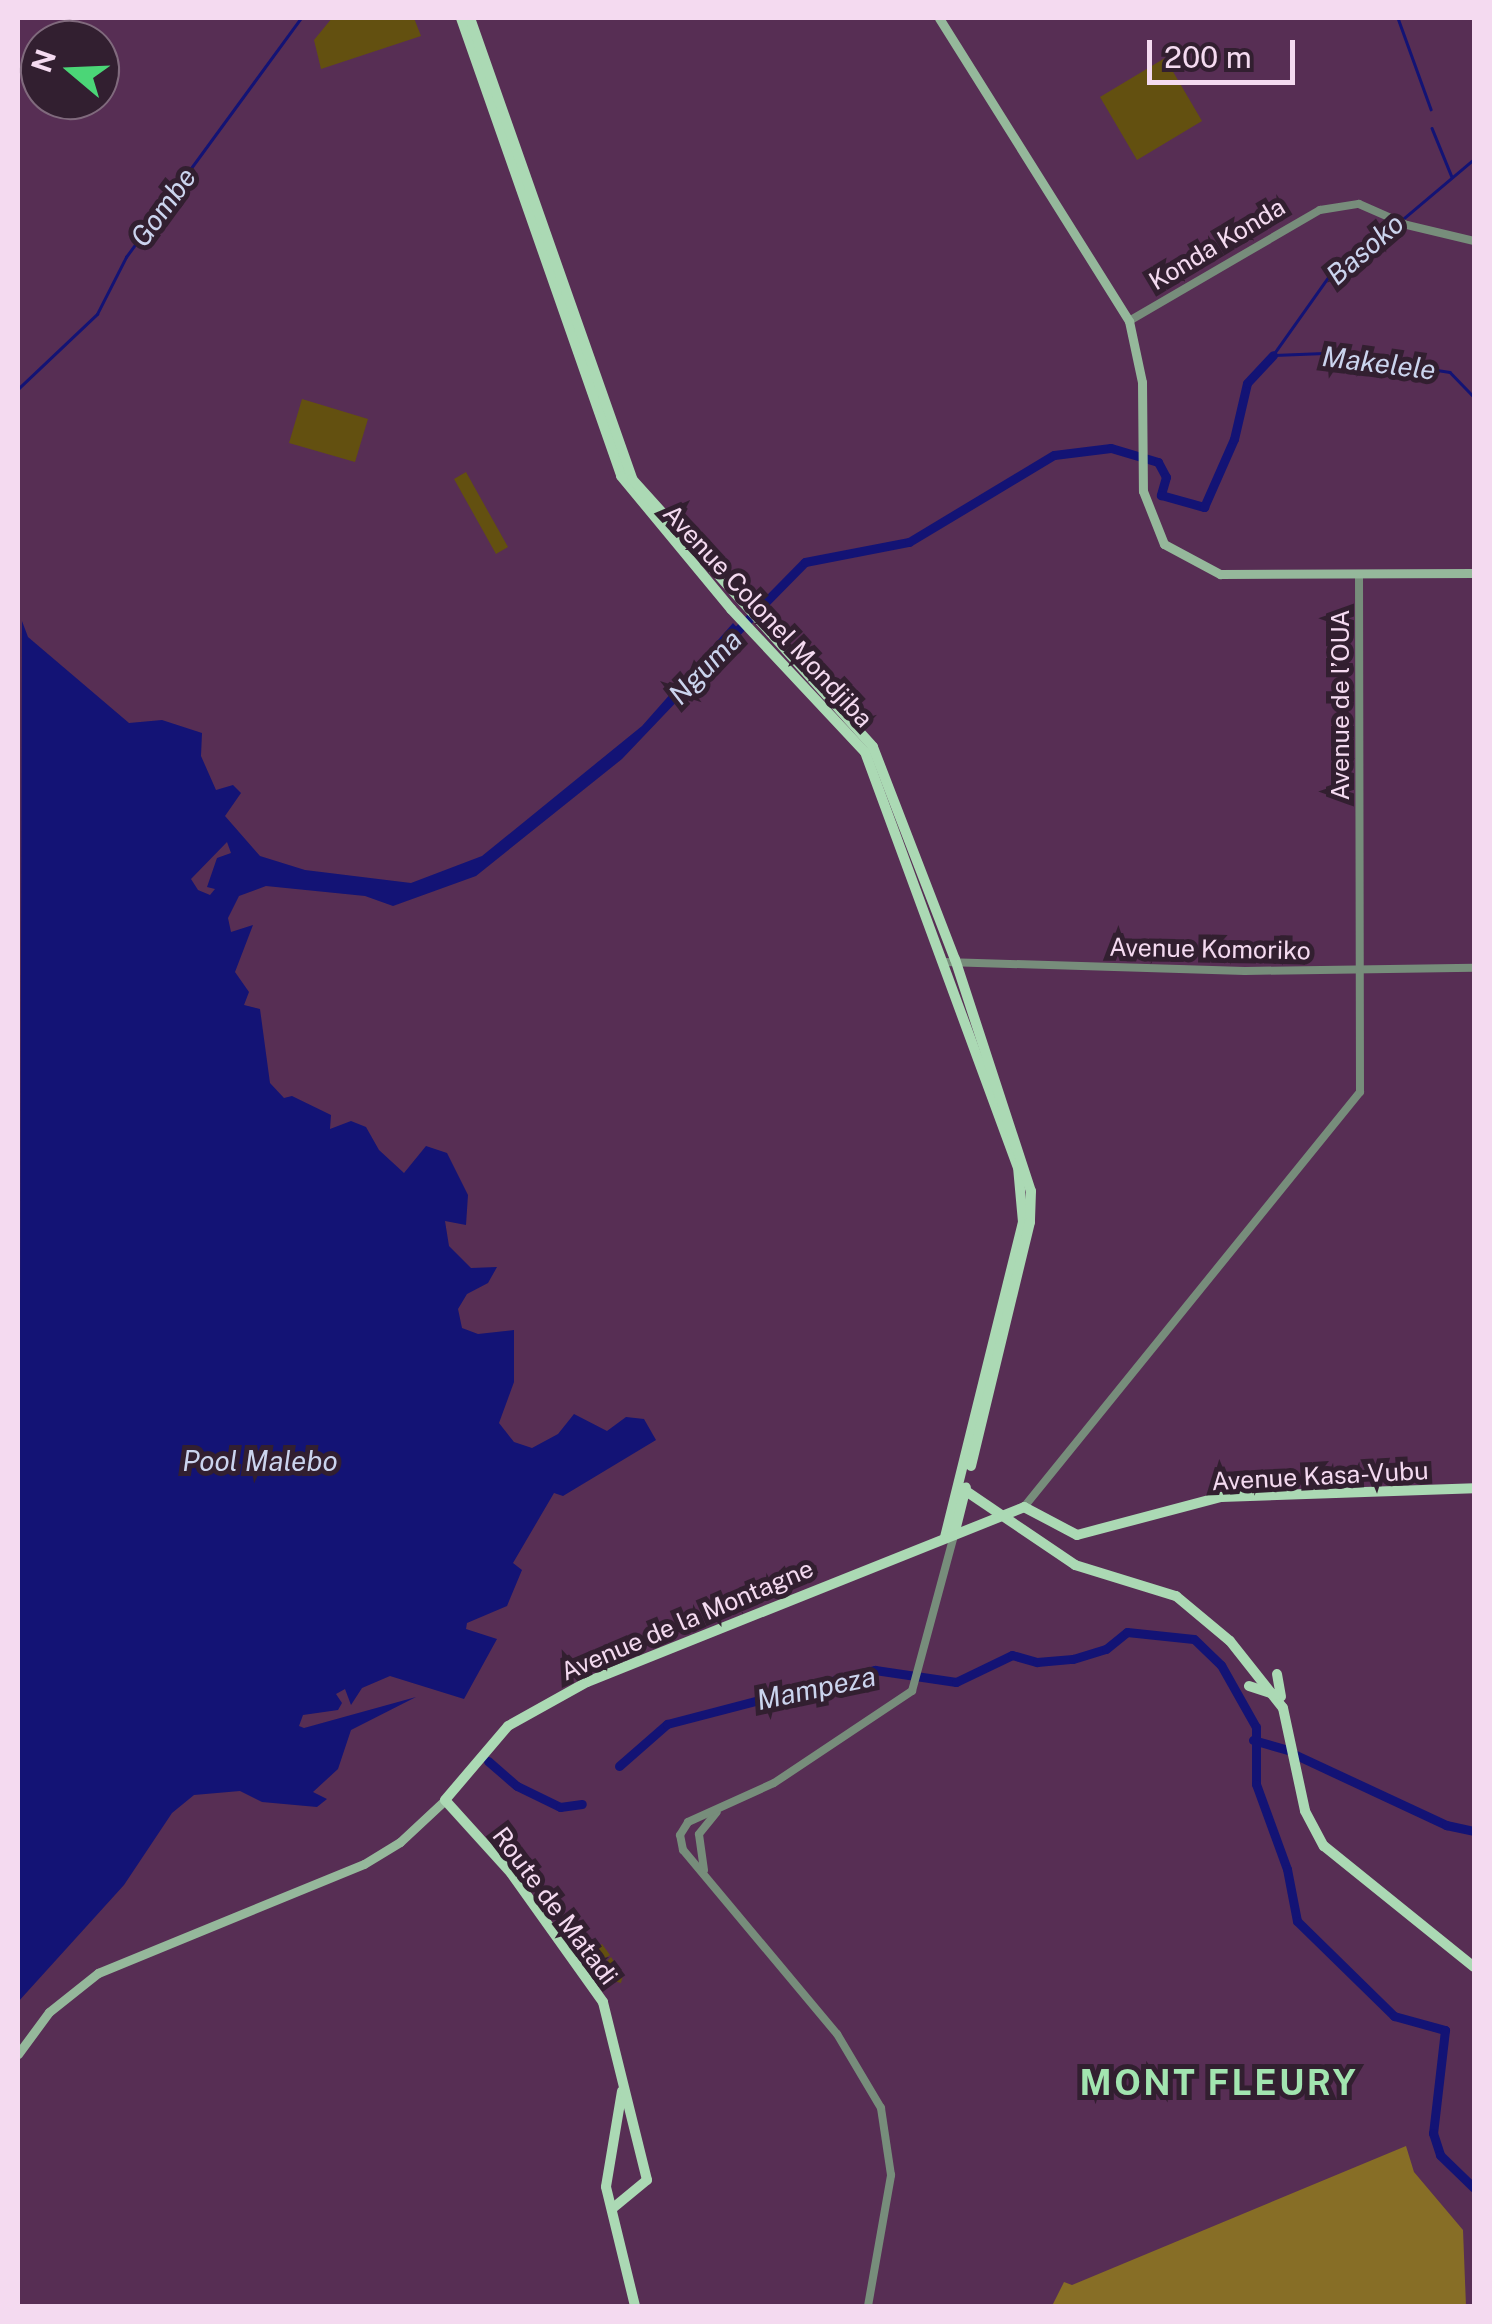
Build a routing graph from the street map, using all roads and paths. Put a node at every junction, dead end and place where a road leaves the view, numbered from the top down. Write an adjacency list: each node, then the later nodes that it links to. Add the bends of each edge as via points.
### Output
1 (461, 18): 4 (main road, Avenue Colonel Mondjiba)
2 (470, 18): 4 (main road, Avenue Colonel Mondjiba)
3 (940, 18): 6 (main road, Avenue de l’OUA)
4 (485, 76): 9 (main road, Avenue Colonel Mondjiba, via 628,489 865,752)
5 (1474, 240): 6 (street, Konda Konda, via 1348,203 1298,218)
6 (1129, 321): 8 (main road, Avenue de l’OUA, via 1140,359 1145,506 1157,534 1202,568 1234,575)
7 (1473, 570): 8 (main road)
8 (1359, 574): 11 (street, Avenue de l’OUA)
9 (950, 961): 11 (street, Avenue Komoriko, via 1129,970); 12 (main road, Avenue Colonel Mondjiba, via 1024,1197)
10 (1474, 968): 11 (street, Avenue Komoriko)
11 (1362, 970): 14 (street, Avenue de l’OUA, via 1358,1094)
12 (962, 1488): 15 (main road); 16 (main road, Avenue Colonel Mondjiba)
13 (1474, 1488): 14 (main road, Avenue Kasa-Vubu, via 1221,1497 1077,1534)
14 (1024, 1507): 15 (main road)
15 (1007, 1515): 16 (main road); 17 (main road, via 1074,1565 1176,1596)
16 (950, 1537): 21 (main road, Avenue de la Montagne, via 532,1708 482,1755); 22 (street, via 908,1696 791,1773)
17 (1243, 1654): 19 (main road); 19 (main road, via 1248,1685)
18 (1277, 1674): 20 (main road)
19 (1277, 1696): 20 (main road)
20 (1283, 1708): 24 (main road, via 1305,1812 1324,1846)
21 (451, 1801): 25 (main road, via 364,1864 98,1973 49,2012); 26 (main road, Route de Matadi, via 597,1987)
22 (725, 1806): 23 (street, via 700,1834 698,1855); 23 (street, via 688,1822 680,1835 683,1850)
23 (708, 1879): 31 (street, via 837,2034 880,2108 891,2175)
24 (1474, 1967)
25 (18, 2054)
26 (622, 2084): 27 (main road, Route de Matadi); 28 (main road, Route de Matadi)
27 (634, 2127): 28 (main road); 29 (main road, Route de Matadi, via 647,2180)
28 (618, 2128): 29 (main road, Route de Matadi, via 606,2174)
29 (613, 2208): 30 (main road, Route de Matadi)
30 (634, 2306)
31 (868, 2306)

